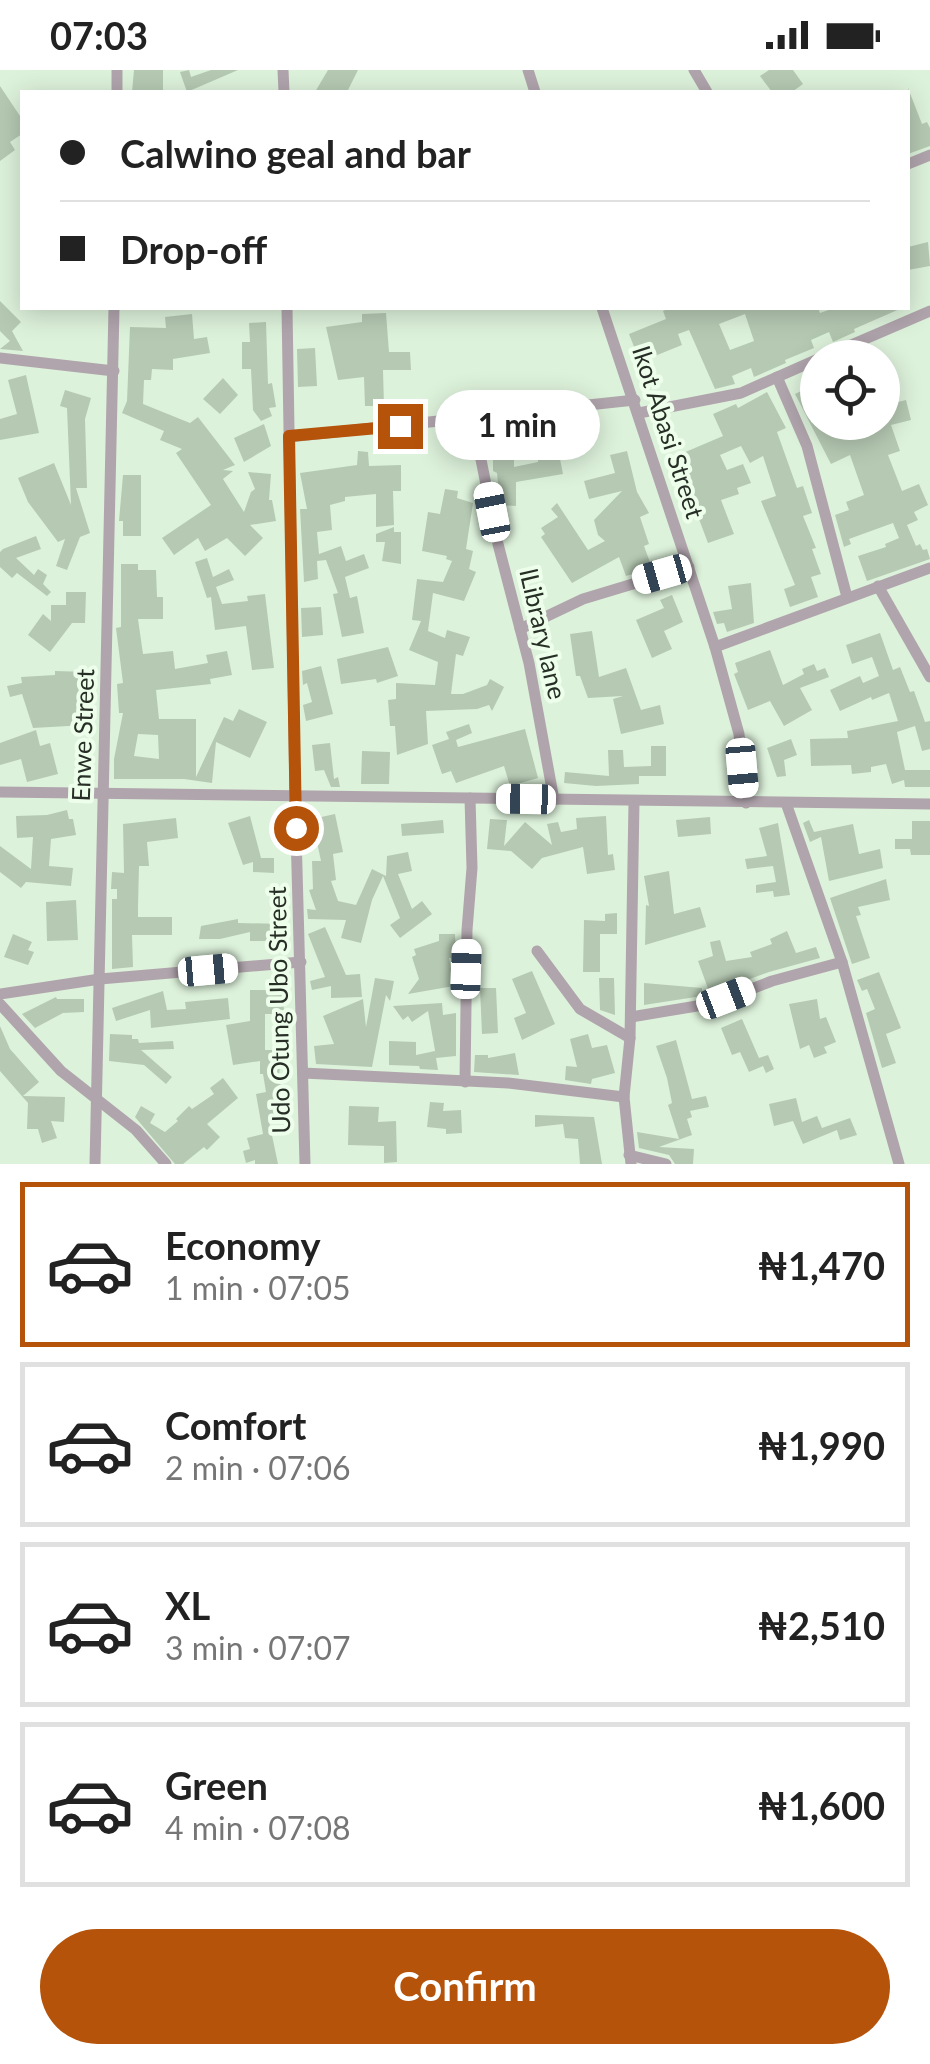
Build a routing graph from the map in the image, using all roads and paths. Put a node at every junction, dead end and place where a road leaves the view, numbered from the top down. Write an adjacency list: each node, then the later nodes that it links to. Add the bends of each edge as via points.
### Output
1 (114, 310): 8 (street, Enwe Street)
2 (287, 310): 12 (street, Udo Otung Ubo Street)
3 (604, 310): 10 (street, Ikot Abasi Street)
4 (930, 311): 5 (street)
5 (862, 340)
6 (0, 358): 8 (street)
7 (800, 367): 9 (street)
8 (114, 371): 21 (street, Enwe Street)
9 (778, 377): 10 (street, via 726,397); 16 (street, via 807,446)
10 (637, 407): 11 (street); 13 (street, Ikot Abasi Street)
11 (473, 420): 12 (street); 17 (street, lLibrary lane)
12 (289, 436): 22 (street, Udo Otung Ubo Street)
13 (689, 567): 17 (street, via 582,599); 18 (street, Ikot Abasi Street)
14 (930, 568): 15 (street)
15 (878, 586): 16 (street); 19 (street)
16 (847, 597): 18 (street)
17 (520, 630): 24 (street, lLibrary lane)
18 (715, 647): 26 (street, Ikot Abasi Street, via 740,734)
19 (930, 677)
20 (0, 792): 21 (street)
21 (103, 793): 22 (street); 32 (street, Enwe Street)
22 (295, 795): 23 (street); 30 (street, Udo Otung Ubo Street)
23 (470, 798): 24 (street); 38 (street)
24 (554, 800): 25 (street)
25 (634, 802): 26 (street); 35 (street)
26 (746, 803): 27 (street)
27 (786, 803): 28 (street); 31 (street)
28 (930, 804)
29 (537, 951): 36 (street, via 580,1009)
30 (301, 962): 32 (street); 37 (street, Udo Otung Ubo Street)
31 (842, 962): 35 (street, via 715,1003); 46 (street)
32 (100, 979): 33 (street); 40 (street, Enwe Street)
33 (0, 994)
34 (0, 1004): 40 (street)
35 (630, 1017): 36 (street)
36 (630, 1038): 39 (street)
37 (303, 1073): 38 (street); 44 (street, Udo Otung Ubo Street)
38 (465, 1082): 39 (street)
39 (624, 1097): 41 (street)
40 (98, 1101): 42 (street, Enwe Street); 43 (street)
41 (630, 1160): 45 (street)
42 (95, 1164)
43 (166, 1164)
44 (305, 1164)
45 (666, 1164)
46 (899, 1164)

